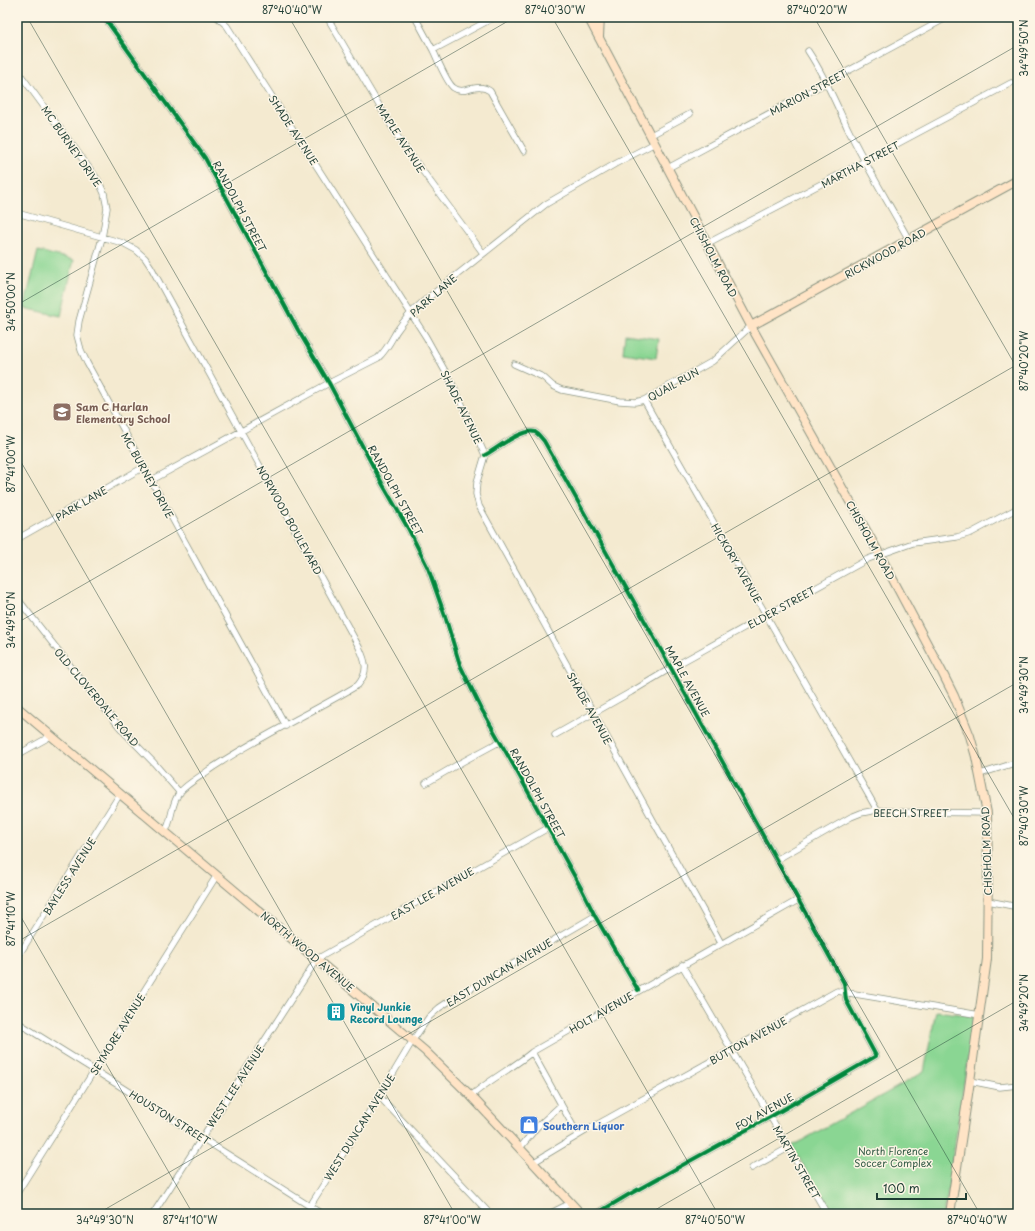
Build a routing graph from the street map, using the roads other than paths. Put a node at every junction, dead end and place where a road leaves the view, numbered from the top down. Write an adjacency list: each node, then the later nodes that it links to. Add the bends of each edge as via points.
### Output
1 (104, 17): 29 (street, RANDOLPH STREET, via 205,158)
2 (217, 17): 26 (street, SHADE AVENUE, via 227,26)
3 (327, 17): 25 (street, MAPLE AVENUE, via 399,139)
4 (415, 17): 10 (street)
5 (495, 17): 10 (street)
6 (588, 17): 9 (main road, CHISHOLM ROAD)
7 (600, 17): 9 (main road)
8 (948, 17): 13 (street, MARION STREET)
9 (599, 38): 16 (main road, CHISHOLM ROAD)
10 (432, 50): 17 (street, via 454,88 460,90 479,87 490,91)
11 (808, 51): 13 (street)
12 (17, 70): 22 (street, MC BURNEY DRIVE, via 98,180 107,208)
13 (826, 82): 18 (street); 19 (street, MARION STREET)
14 (1011, 83): 18 (street, MARTHA STREET)
15 (690, 114): 16 (street, PARK LANE)
16 (653, 139): 19 (main road, CHISHOLM ROAD); 25 (street, PARK LANE, via 546,204)
17 (524, 151)
18 (865, 161): 23 (street); 24 (street, MARTHA STREET)
19 (668, 168): 24 (main road, CHISHOLM ROAD)
20 (1018, 180): 23 (main road, RICKWOOD ROAD)
21 (17, 213): 22 (street, NORWOOD BOULEVARD)
22 (102, 238): 31 (street, NORWOOD BOULEVARD, via 123,243 145,258); 33 (street, MC BURNEY DRIVE, via 77,335 87,363)
23 (909, 240): 27 (main road, RICKWOOD ROAD)
24 (708, 243): 27 (main road, CHISHOLM ROAD)
25 (483, 254): 26 (street, PARK LANE)
26 (411, 312): 29 (street, PARK LANE, via 384,353); 32 (street, SHADE AVENUE, via 452,383)
27 (751, 326): 30 (street, QUAIL RUN, via 713,361); 37 (main road, CHISHOLM ROAD)
28 (514, 364): 30 (street, QUAIL RUN, via 543,377 562,390 620,401)
29 (329, 383): 31 (street, PARK LANE); 46 (street, RANDOLPH STREET, via 428,568 460,665)
30 (644, 400): 39 (street, HICKORY AVENUE)
31 (242, 431): 34 (street, PARK LANE); 43 (street, NORWOOD BOULEVARD, via 359,647 366,665 364,678 358,685)
32 (485, 455): 40 (street, MAPLE AVENUE, via 526,432 539,435); 42 (street, SHADE AVENUE, via 477,482 476,494 480,506)
33 (144, 467): 34 (street, MC BURNEY DRIVE); 36 (street, PARK LANE)
34 (152, 480): 43 (street, MC BURNEY DRIVE)
35 (1018, 508): 37 (street, ELDER STREET, via 971,533 913,544)
36 (17, 539)
37 (880, 555): 39 (street, ELDER STREET, via 868,559); 49 (main road, CHISHOLM ROAD, via 954,696 970,736)
38 (17, 598): 51 (street, OLD CLOVERDALE ROAD, via 123,731)
39 (767, 615): 40 (street, ELDER STREET); 53 (street, HICKORY AVENUE)
40 (671, 668): 42 (street, ELDER STREET); 57 (street, MAPLE AVENUE)
41 (17, 707): 45 (main road, NORTH WOOD AVENUE)
42 (593, 713): 44 (street, ELDER STREET); 63 (street, SHADE AVENUE)
43 (286, 726): 51 (street, NORWOOD BOULEVARD, via 225,759)
44 (555, 735)
45 (51, 736): 47 (street); 52 (main road, NORTH WOOD AVENUE)
46 (499, 742): 50 (street); 55 (street, RANDOLPH STREET)
47 (17, 754)
48 (1018, 762): 49 (street)
49 (980, 774): 54 (main road, CHISHOLM ROAD)
50 (426, 783)
51 (180, 793): 56 (street, NORWOOD BOULEVARD, via 174,802)
52 (120, 794): 56 (main road, NORTH WOOD AVENUE); 64 (street, BAYLESS AVENUE)
53 (877, 810): 54 (street, BEECH STREET); 57 (street, BEECH STREET, via 861,813)
54 (986, 813): 60 (main road, CHISHOLM ROAD)
55 (548, 828): 62 (street, RANDOLPH STREET); 65 (street, EAST LEE AVENUE)
56 (165, 832): 58 (main road, NORTH WOOD AVENUE)
57 (776, 860): 59 (street, MAPLE AVENUE)
58 (217, 875): 65 (main road, NORTH WOOD AVENUE); 74 (street, SEYMORE AVENUE)
59 (798, 900): 63 (street, HOLT AVENUE); 68 (street, MAPLE AVENUE, via 844,984)
60 (988, 901): 61 (street); 69 (main road, CHISHOLM ROAD, via 986,959)
61 (1018, 907)
62 (595, 916): 67 (street, RANDOLPH STREET); 71 (street, EAST DUNCAN AVENUE, via 445,1004 428,1017)
63 (721, 943): 66 (street, HOLT AVENUE)
64 (17, 958)
65 (317, 959): 71 (main road, NORTH WOOD AVENUE); 82 (street, WEST LEE AVENUE)
66 (682, 966): 67 (street, HOLT AVENUE); 72 (street, MARTIN STREET)
67 (638, 990): 73 (street, HOLT AVENUE)
68 (845, 992): 69 (street, BUTTON AVENUE); 72 (street, BUTTON AVENUE, via 837,991); 80 (street, FOY AVENUE, via 846,1000 876,1056)
69 (980, 1015): 75 (main road, CHISHOLM ROAD)
70 (17, 1022): 74 (street, HOUSTON STREET)
71 (413, 1040): 77 (street, WEST DUNCAN AVENUE); 78 (main road, NORTH WOOD AVENUE)
72 (731, 1049): 80 (street, MARTIN STREET); 81 (street, BUTTON AVENUE)
73 (532, 1052): 78 (street, HOLT AVENUE); 79 (street)
74 (94, 1070): 82 (street, HOUSTON STREET); 87 (street, SEYMORE AVENUE)
75 (970, 1081): 76 (street, via 1000,1087); 98 (main road, CHISHOLM ROAD)
76 (1018, 1085)
77 (379, 1096): 89 (street, WEST DUNCAN AVENUE); 93 (street)
78 (471, 1096): 83 (main road, NORTH WOOD AVENUE)
79 (561, 1105): 81 (street); 83 (street, via 536,1127)
80 (770, 1117): 84 (street, MARTIN STREET); 96 (street, FOY AVENUE)
81 (578, 1135): 85 (street, BUTTON AVENUE)
82 (202, 1138): 89 (street, HOUSTON STREET); 90 (street, WEST LEE AVENUE)
83 (520, 1148): 85 (main road, NORTH WOOD AVENUE)
84 (788, 1148): 86 (street); 97 (street, MARTIN STREET)
85 (534, 1162): 88 (main road, NORTH WOOD AVENUE)
86 (752, 1168)
87 (17, 1193)
88 (571, 1203): 94 (street); 95 (main road, NORTH WOOD AVENUE)
89 (310, 1206): 91 (street, WEST DUNCAN AVENUE); 92 (street, HOUSTON STREET)
90 (153, 1214)
91 (305, 1214)
92 (322, 1214)
93 (490, 1214)
94 (549, 1214)
95 (582, 1214)
96 (596, 1214)
97 (827, 1214)
98 (950, 1214)

